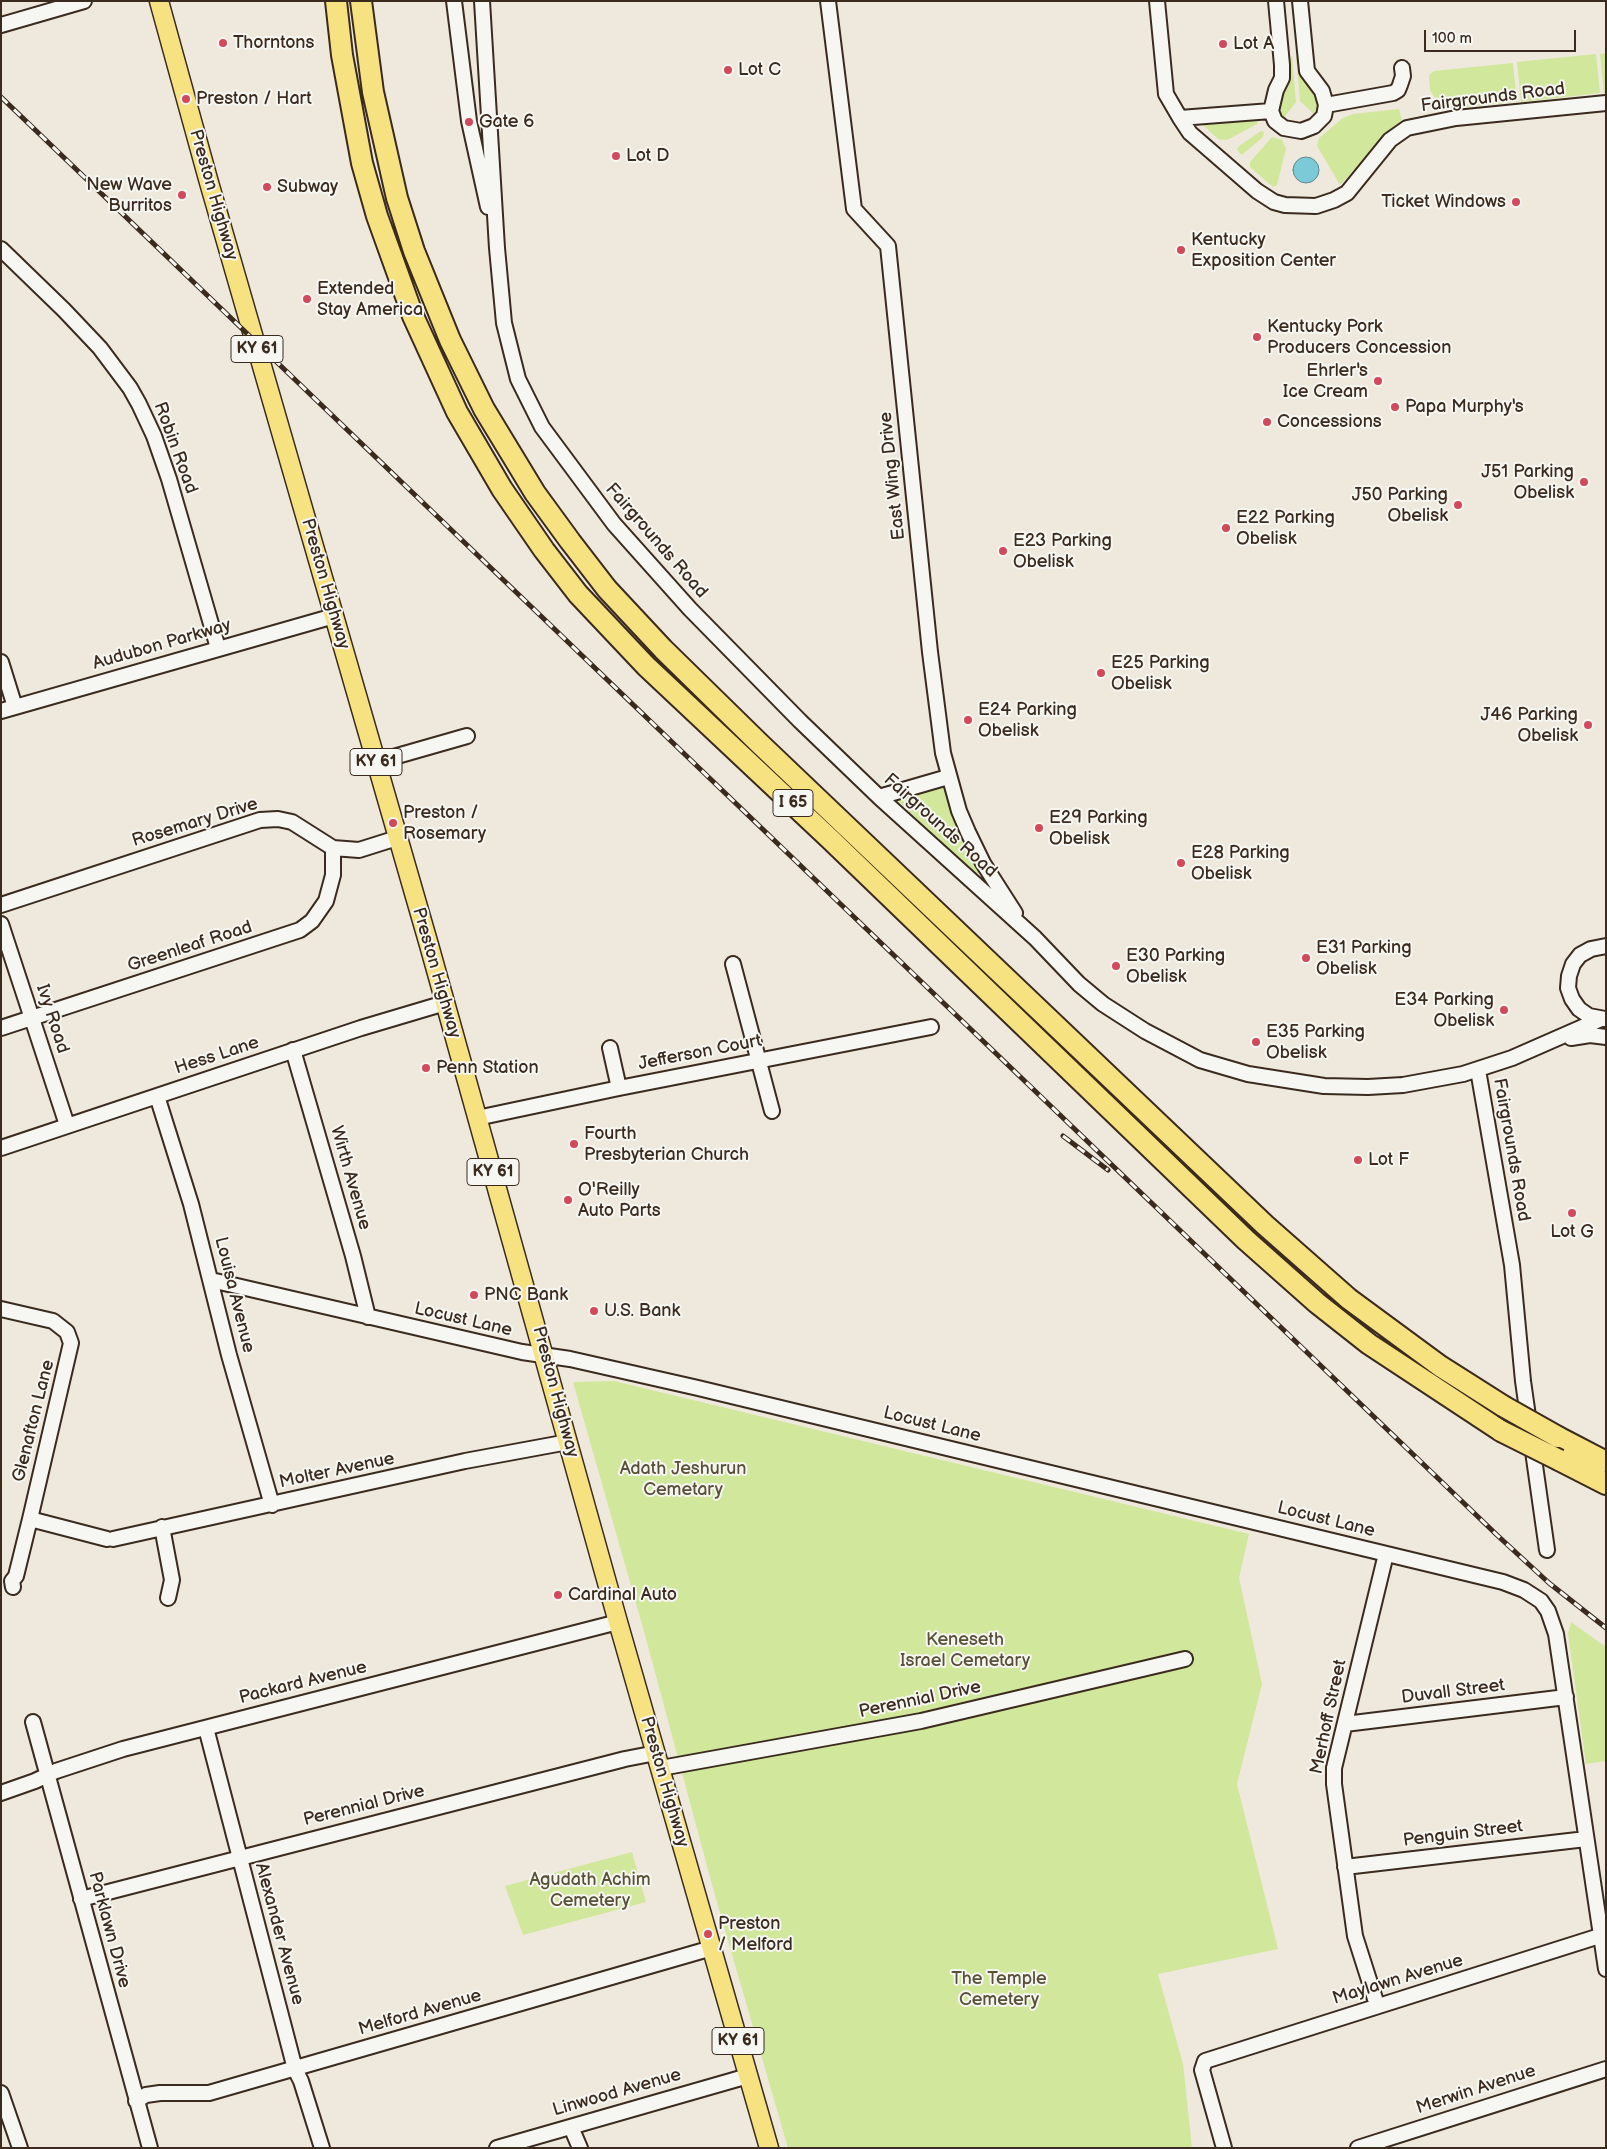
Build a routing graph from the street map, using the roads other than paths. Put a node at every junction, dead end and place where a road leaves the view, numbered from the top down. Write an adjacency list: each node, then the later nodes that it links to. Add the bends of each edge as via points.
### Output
1 (84, 1): 11 (street)
2 (159, 1): 19 (main road, Preston Highway / KY 61)
3 (336, 1): 57 (highway, I 65, bridge, via 342,55 362,163 380,225 413,316 457,412 493,474 578,594 646,666 1246,1240 1317,1303 1369,1344 1501,1431)
4 (361, 1): 56 (highway, I 65, bridge, via 373,92 384,145 414,251 435,305 466,375 504,444 564,533 607,588 663,649 759,743 1264,1225 1349,1299 1440,1366 1504,1406)
5 (454, 1): 17 (street, via 469,121)
6 (482, 1): 17 (street, Fairgrounds Road)
7 (828, 1): 25 (street, East Wing Drive, via 854,209 888,246 930,652)
8 (1157, 1): 16 (street, Fairgrounds Road, via 1166,94)
9 (1276, 1): 15 (street, via 1282,78)
10 (1300, 1): 14 (street, via 1307,70 1322,91)
11 (1, 25)
12 (1402, 68): 14 (street, Fairgrounds Road, via 1400,86 1393,93)
13 (1606, 103): 16 (street, Fairgrounds Road, via 1456,118 1407,128 1390,140 1347,192 1323,204 1297,207 1274,202 1257,191 1190,133)
14 (1326, 105): 15 (street, via 1324,116 1314,126 1301,131 1284,128 1275,121)
15 (1271, 111): 16 (street)
16 (1180, 118)
17 (497, 248): 26 (street, Fairgrounds Road, via 508,344 518,379 542,427 614,524 683,602)
18 (1, 249): 20 (street, Robin Road, via 100,348 139,404 169,479)
19 (334, 616): 20 (street, Audubon Parkway); 24 (main road, Preston Highway / KY 61)
20 (218, 648): 22 (street, Audubon Parkway)
21 (1, 662): 22 (street)
22 (8, 709)
23 (466, 736): 24 (street)
24 (376, 762): 27 (main road, Preston Highway / KY 61)
25 (948, 777): 26 (street); 31 (street, East Wing Drive, via 959,811 983,863)
26 (879, 797): 31 (street, Fairgrounds Road)
27 (397, 838): 28 (street, Rosemary Drive, via 359,850); 34 (main road, Preston Highway / KY 61)
28 (333, 848): 29 (street, Rosemary Drive, via 292,822 260,820); 35 (street, Greenleaf Road, via 333,875 326,901 312,921 300,930)
29 (1, 905)
30 (1, 924): 35 (street, Ivy Road)
31 (1034, 938): 44 (street, Fairgrounds Road, via 1103,1004 1145,1032 1200,1060 1248,1074 1312,1085 1368,1087 1422,1082)
32 (1606, 946): 36 (street, via 1580,955 1573,964 1568,988 1576,1004 1589,1016)
33 (733, 964): 43 (street)
34 (445, 1003): 42 (street, Hess Lane); 48 (main road, Preston Highway / KY 61)
35 (32, 1018): 38 (street, Greenleaf Road); 49 (street, Ivy Road)
36 (1603, 1019): 40 (street)
37 (931, 1027): 43 (street, Jefferson Court)
38 (1, 1028)
39 (1606, 1037): 40 (street, via 1590,1035)
40 (1548, 1042): 44 (street)
41 (610, 1048): 45 (street)
42 (293, 1050): 46 (street, Hess Lane); 53 (street, Wirth Avenue)
43 (760, 1061): 45 (street, Jefferson Court); 47 (street)
44 (1478, 1070): 61 (street, Fairgrounds Road, via 1512,1265 1523,1381)
45 (619, 1088): 48 (street, Jefferson Court)
46 (156, 1096): 49 (street, Hess Lane); 51 (street, Louisa Avenue, via 191,1204)
47 (772, 1111)
48 (477, 1118): 54 (main road, Preston Highway / KY 61)
49 (67, 1125): 50 (street, Hess Lane)
50 (1, 1148)
51 (211, 1280): 53 (street, Locust Lane); 58 (street, Louisa Avenue)
52 (1, 1309): 59 (street, Glenafton Lane, via 53,1321 67,1332 71,1343)
53 (368, 1317): 54 (street, Locust Lane)
54 (544, 1355): 55 (main road, Preston Highway / KY 61); 62 (street, Locust Lane)
55 (568, 1442): 58 (street, Molter Avenue); 65 (main road, Preston Highway / KY 61)
56 (1606, 1462)
57 (1606, 1484)
58 (272, 1504): 60 (street, Molter Avenue)
59 (30, 1519): 60 (street, Molter Avenue, via 110,1539); 63 (street, Glenafton Lane)
60 (162, 1527): 64 (street, via 172,1580)
61 (1547, 1550)
62 (1386, 1554): 67 (street, Locust Lane, via 1510,1584 1532,1595 1554,1622); 69 (street, Merhoff Street)
63 (13, 1587)
64 (168, 1598)
65 (618, 1622): 70 (street, Packard Avenue); 71 (main road, Preston Highway / KY 61)
66 (1185, 1659): 71 (street, Perennial Drive, via 921,1721)
67 (1566, 1697): 69 (street, Duvall Street); 74 (street, Locust Lane)
68 (33, 1722): 72 (street, Parklawn Drive)
69 (1345, 1724): 76 (street, Merhoff Street, via 1334,1768 1334,1784)
70 (206, 1728): 72 (street, Packard Avenue, via 123,1749); 75 (street, Alexander Avenue)
71 (658, 1760): 75 (street, Perennial Drive, via 625,1759); 79 (main road, Preston Highway / KY 61)
72 (47, 1775): 73 (street, Packard Avenue); 77 (street, Parklawn Drive)
73 (1, 1793)
74 (1586, 1839): 76 (street, Penguin Street); 78 (street, Locust Lane)
75 (239, 1857): 77 (street, Perennial Drive); 82 (street, Alexander Avenue)
76 (1346, 1866): 81 (street, Merhoff Street, via 1355,1936)
77 (81, 1899): 86 (street, Parklawn Drive)
78 (1603, 1934): 80 (street, Locust Lane); 81 (street, Maylawn Avenue)
79 (712, 1948): 82 (street, Melford Avenue); 84 (main road, Preston Highway / KY 61)
80 (1606, 1969)
81 (1376, 2005): 94 (street, Maylawn Avenue, via 1205,2061 1202,2070)
82 (295, 2069): 86 (street, Melford Avenue, via 209,2093 146,2095); 90 (street, Alexander Avenue)
83 (1606, 2069): 95 (street, Merwin Avenue)
84 (748, 2076): 87 (street, Linwood Avenue); 93 (main road, Preston Highway / KY 61)
85 (1, 2093): 88 (street)
86 (136, 2101): 89 (street, Parklawn Drive)
87 (571, 2126): 91 (street, Linwood Avenue); 92 (street)
88 (20, 2148)
89 (150, 2148)
90 (322, 2148)
91 (496, 2148)
92 (580, 2148)
93 (769, 2148)
94 (1224, 2148)
95 (1358, 2148)

